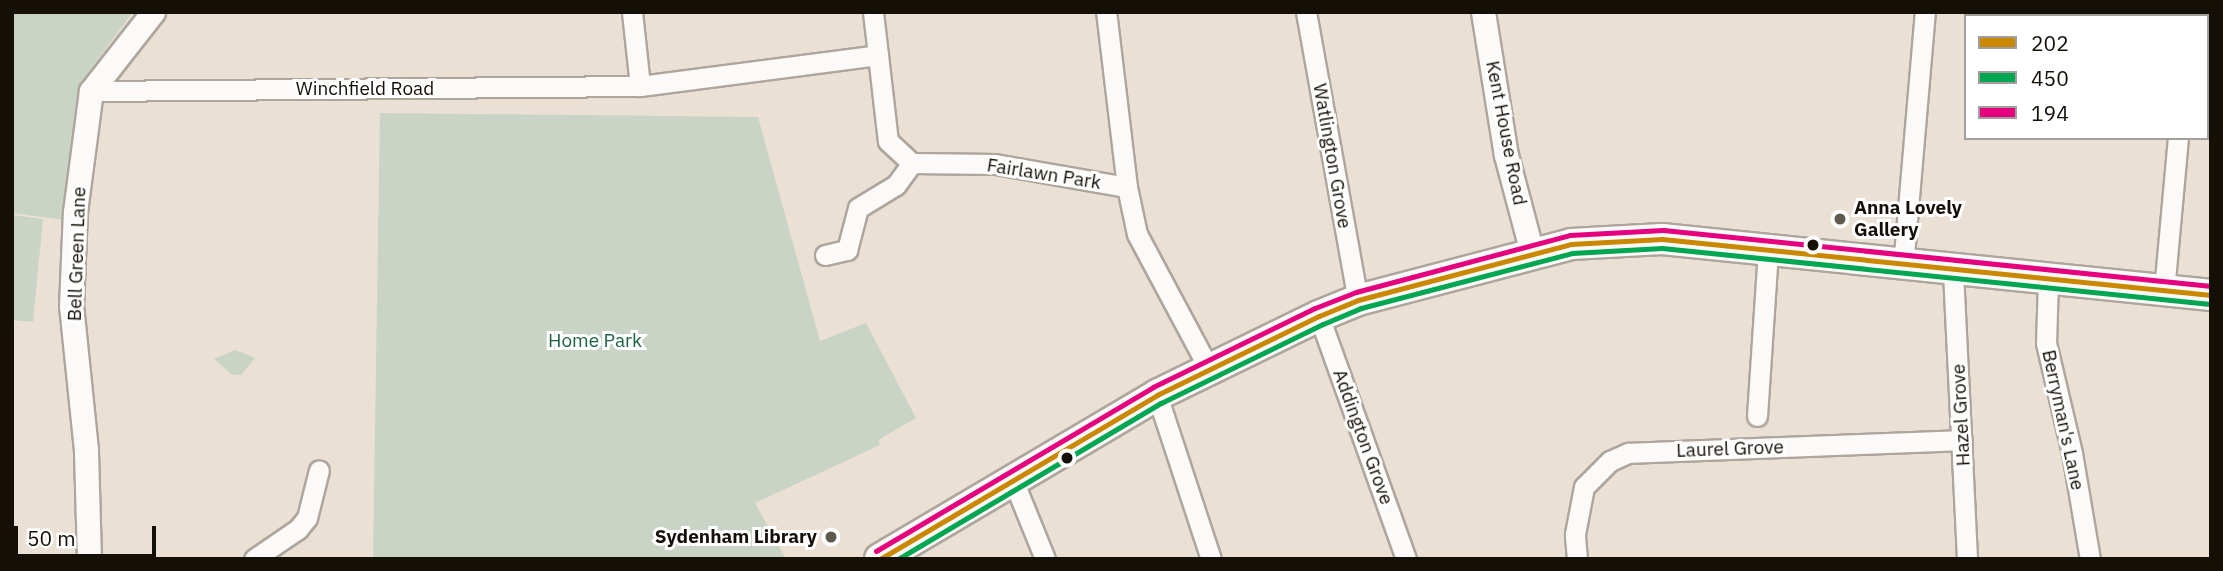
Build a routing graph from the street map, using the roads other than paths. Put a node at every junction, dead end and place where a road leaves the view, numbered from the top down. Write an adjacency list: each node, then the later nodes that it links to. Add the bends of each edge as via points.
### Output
1 (153, 12): 10 (street)
2 (632, 12): 9 (street)
3 (873, 12): 8 (street)
4 (1106, 12): 13 (street, Fairlawn Park)
5 (1306, 12): 22 (street, Watlington Grove)
6 (1483, 12): 15 (street, Kent House Road, via 1506,155)
7 (1925, 12): 17 (street)
8 (878, 55): 9 (street, Winchfield Road); 12 (street, via 888,141)
9 (640, 86): 10 (street, Winchfield Road)
10 (91, 91): 31 (street, Bell Green Lane, via 75,212 71,306 86,450)
11 (2178, 140): 20 (street)
12 (912, 163): 13 (street, Fairlawn Park, via 995,164); 16 (street, via 896,185 858,208 847,250)
13 (1128, 187): 24 (street, Fairlawn Park, via 1137,234)
14 (1768, 251): 15 (main road, via 1662,239 1594,240); 17 (main road); 26 (street)
15 (1532, 253): 22 (main road)
16 (825, 256)
17 (1902, 267): 18 (main road)
18 (1953, 272): 19 (main road); 27 (street, Hazel Grove)
19 (2048, 280): 20 (main road); 38 (street, Berryman's Lane, via 2046,342)
20 (2164, 290): 21 (main road)
21 (2211, 295)
22 (1358, 300): 23 (main road)
23 (1319, 316): 24 (main road); 35 (street, Addington Grove)
24 (1209, 369): 25 (main road)
25 (1157, 395): 29 (main road); 34 (street)
26 (1758, 416)
27 (1962, 440): 36 (street, Laurel Grove, via 1628,453 1610,461 1584,486 1575,534); 37 (street, Hazel Grove)
28 (319, 470): 32 (street, via 307,518)
29 (1013, 480): 30 (main road); 33 (street)
30 (882, 558)
31 (89, 559)
32 (254, 559)
33 (1045, 559)
34 (1211, 559)
35 (1406, 559)
36 (1577, 559)
37 (1968, 559)
38 (2090, 559)

